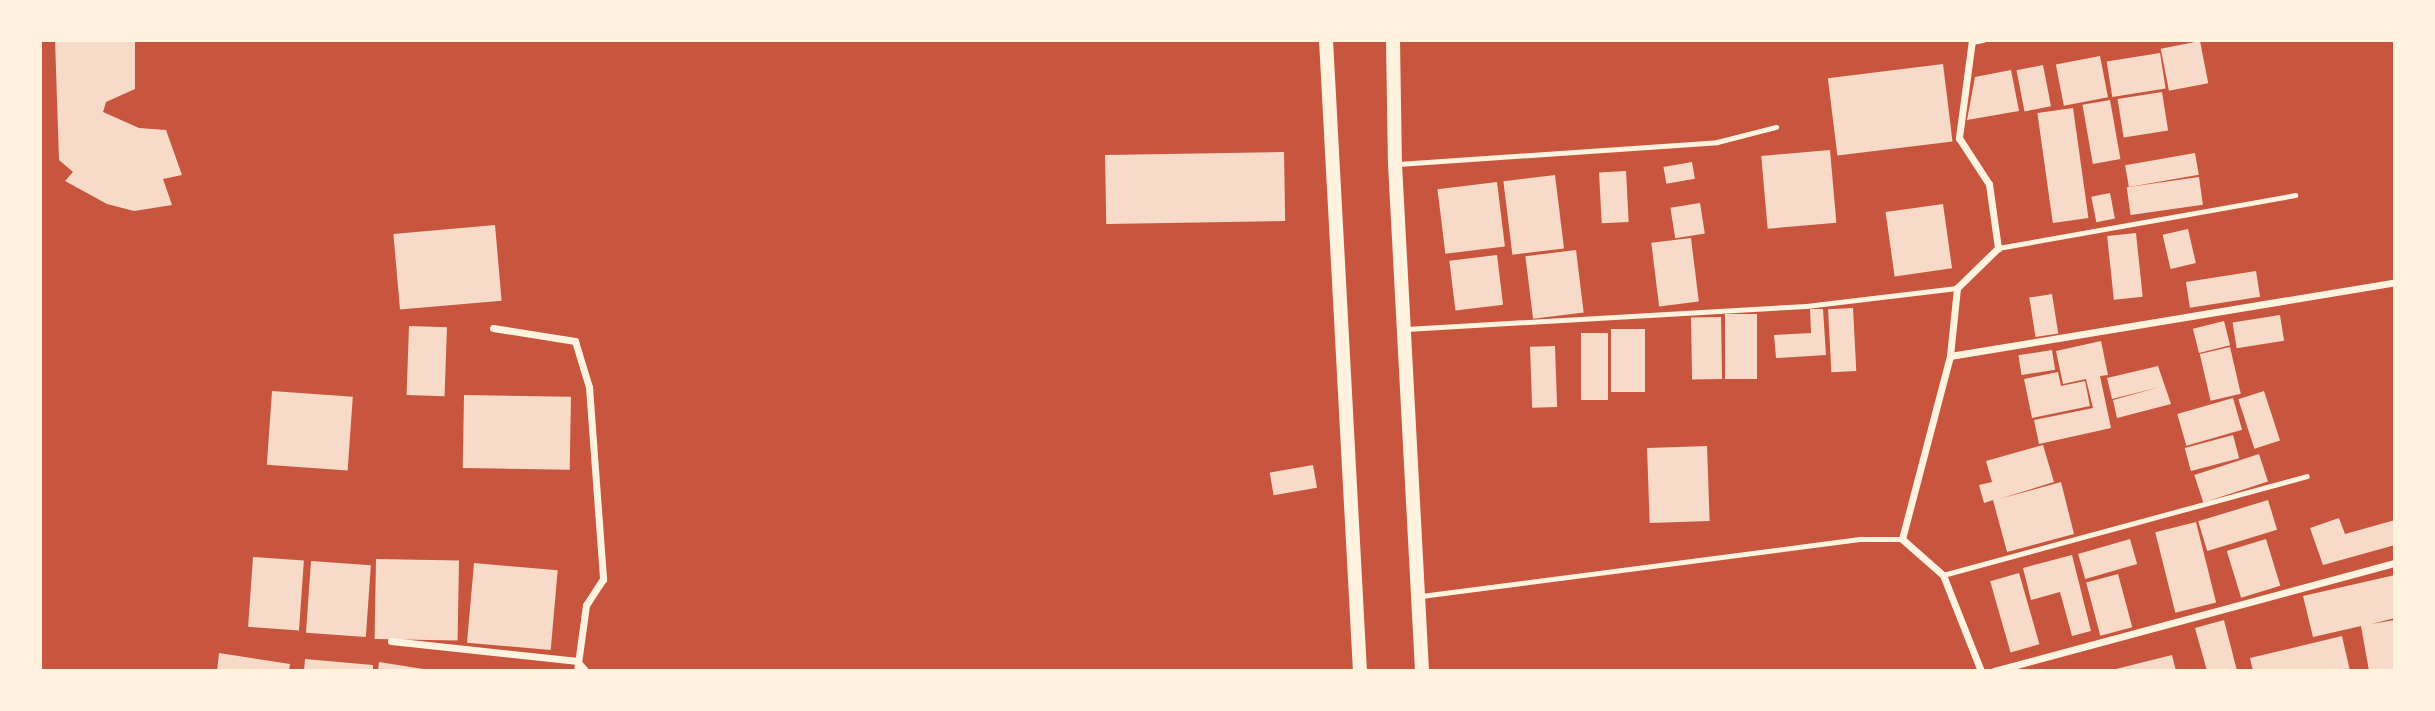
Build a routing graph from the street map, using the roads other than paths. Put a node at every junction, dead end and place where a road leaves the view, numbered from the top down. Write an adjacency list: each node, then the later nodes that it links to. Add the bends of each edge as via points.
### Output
1 (1326, 40): 23 (main road)
2 (1393, 40): 6 (main road)
3 (1983, 40): 4 (lane)
4 (1972, 41): 8 (street, via 1959,138 1989,184)
5 (1776, 127): 6 (lane, via 1717,142)
6 (1395, 164): 12 (main road)
7 (2295, 195): 8 (lane)
8 (1998, 248): 10 (street)
9 (2395, 282): 13 (street)
10 (1957, 288): 12 (lane, via 1806,306); 13 (street)
11 (493, 328): 20 (street, via 575,341 589,387 603,579 586,605)
12 (1403, 329): 18 (main road)
13 (1950, 356): 15 (street)
14 (2307, 476): 17 (lane)
15 (1902, 539): 17 (street); 18 (lane, via 1861,539)
16 (2395, 563): 26 (street)
17 (1943, 575): 25 (street)
18 (1418, 596): 24 (main road)
19 (391, 641): 20 (street)
20 (578, 660): 21 (street); 22 (lane)
21 (577, 671)
22 (587, 671)
23 (1360, 671)
24 (1422, 671)
25 (1981, 671)
26 (1994, 671)

